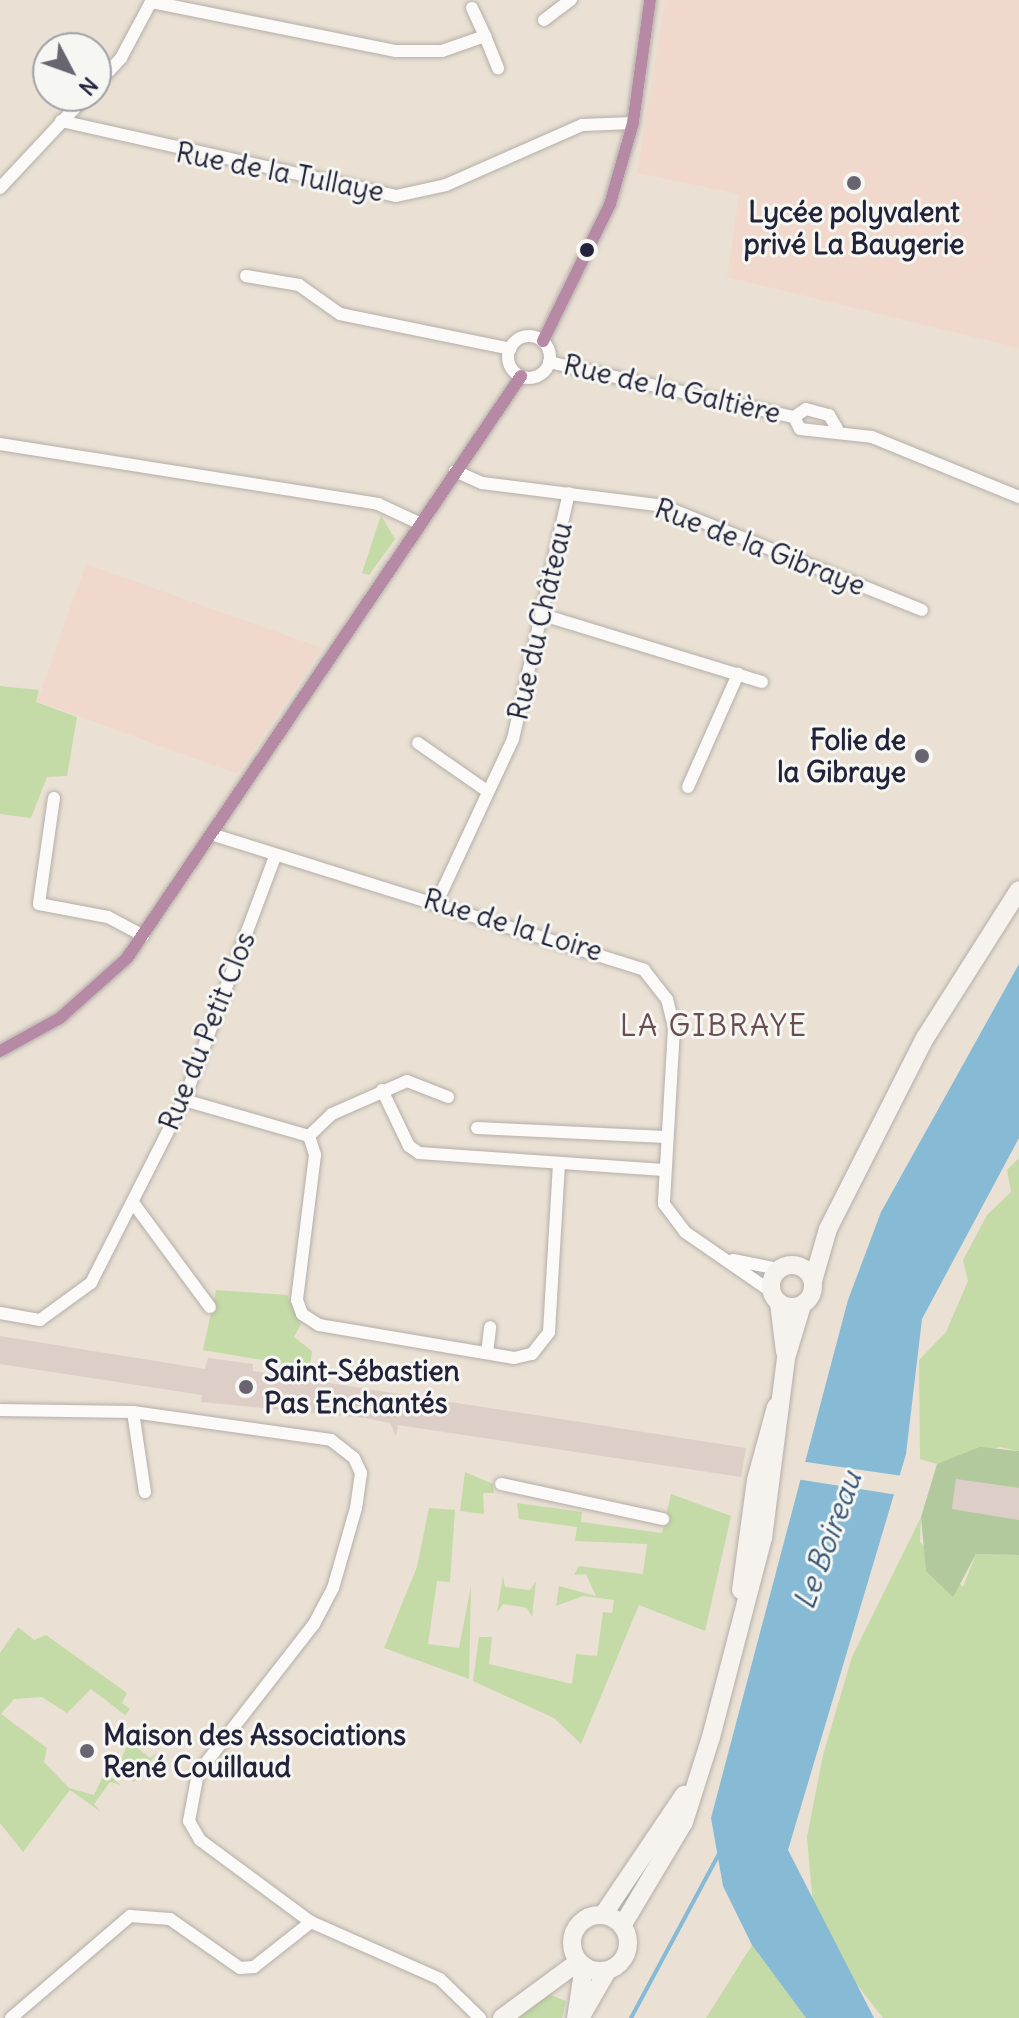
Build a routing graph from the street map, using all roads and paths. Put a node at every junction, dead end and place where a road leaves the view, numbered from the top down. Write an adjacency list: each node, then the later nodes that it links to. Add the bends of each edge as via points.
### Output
1 (571, 0): 5 (street)
2 (650, 0): 11 (street)
3 (152, 1): 6 (street, via 396,51 442,51); 7 (street)
4 (472, 8): 6 (street)
5 (544, 20)
6 (485, 36): 8 (street)
7 (112, 61)
8 (498, 69)
9 (70, 112): 10 (street)
10 (61, 121): 11 (street, Rue de la Tullaye, via 396,196 446,185 582,125); 12 (street)
11 (633, 123): 14 (street, via 594,245)
12 (0, 188)
13 (246, 276): 15 (street, via 299,285 340,314)
14 (543, 341): 15 (street, via 524,337); 16 (street)
15 (510, 349): 17 (street, via 510,364)
16 (549, 362): 17 (street, via 539,375); 18 (street, Rue de la Galtière)
17 (521, 376): 21 (street)
18 (794, 417): 19 (street, Rue de la Galtière, via 800,429 823,436); 19 (street, Rue de la Galtière, via 806,409 829,415)
19 (837, 429): 23 (street, Rue de la Galtière)
20 (0, 444): 24 (street, via 378,504)
21 (455, 471): 22 (street, Rue de la Gibraye, via 482,483); 24 (street)
22 (569, 493): 25 (street, Rue de la Gibraye, via 663,506); 26 (street, Rue du Château)
23 (1019, 497)
24 (419, 523): 33 (street)
25 (922, 610)
26 (543, 615): 27 (street); 31 (street, Rue du Château, via 516,728)
27 (738, 674): 28 (street); 30 (street)
28 (762, 682)
29 (418, 743): 31 (street)
30 (688, 787)
31 (487, 791): 36 (street, Rue du Château)
32 (54, 798): 37 (street, via 39,904 108,917)
33 (211, 834): 34 (street, Rue de la Loire); 37 (street)
34 (275, 856): 36 (street, Rue de la Loire); 41 (street, Rue du Petit Clos)
35 (1019, 890): 48 (main road, via 935,1018)
36 (437, 902): 44 (street, Rue de la Loire, via 619,957 652,977 674,1028)
37 (143, 936): 38 (street, via 84,1000)
38 (0, 1051)
39 (382, 1090): 40 (street, via 407,1081); 43 (street, via 332,1114); 45 (street, via 419,1153)
40 (448, 1097)
41 (184, 1100): 43 (street); 47 (street, Rue du Petit Clos)
42 (477, 1128): 44 (street)
43 (309, 1136): 57 (street, via 315,1155 297,1300 302,1314 319,1325)
44 (666, 1137): 46 (street, Rue de la Loire)
45 (559, 1166): 46 (street); 57 (street, via 549,1332 532,1354)
46 (663, 1170): 49 (street, Rue de la Loire, via 672,1219)
47 (134, 1204): 54 (street); 55 (street, Rue du Petit Clos, via 91,1283 40,1320)
48 (828, 1229): 50 (main road); 51 (main road)
49 (733, 1260): 50 (street, Rue de la Loire); 52 (street, Rue de la Loire)
50 (787, 1267): 51 (main road); 52 (main road)
51 (813, 1281): 53 (main road)
52 (776, 1298): 53 (main road); 58 (main road)
53 (802, 1305): 58 (main road)
54 (210, 1307)
55 (1, 1314)
56 (490, 1327): 57 (street)
57 (487, 1353)
58 (786, 1358): 64 (main road, via 782,1394 756,1480 740,1620)
59 (0, 1410): 60 (street)
60 (133, 1412): 62 (street); 66 (street, via 344,1447 361,1473 333,1588 314,1624 198,1773 187,1803 200,1840)
61 (501, 1484): 63 (street)
62 (145, 1492)
63 (663, 1519)
64 (704, 1758): 65 (main road); 67 (main road, via 684,1822)
65 (603, 1915): 67 (main road); 68 (main road, via 581,1922)
66 (311, 1922): 70 (street, via 254,1967 240,1968 170,1919 130,1916); 71 (street, via 440,1979)
67 (622, 1926): 69 (main road, via 626,1954)
68 (578, 1958): 69 (main road); 72 (main road); 73 (main road)
69 (607, 1971): 73 (main road)
70 (11, 2018)
71 (480, 2018)
72 (502, 2018)
73 (578, 2018)

